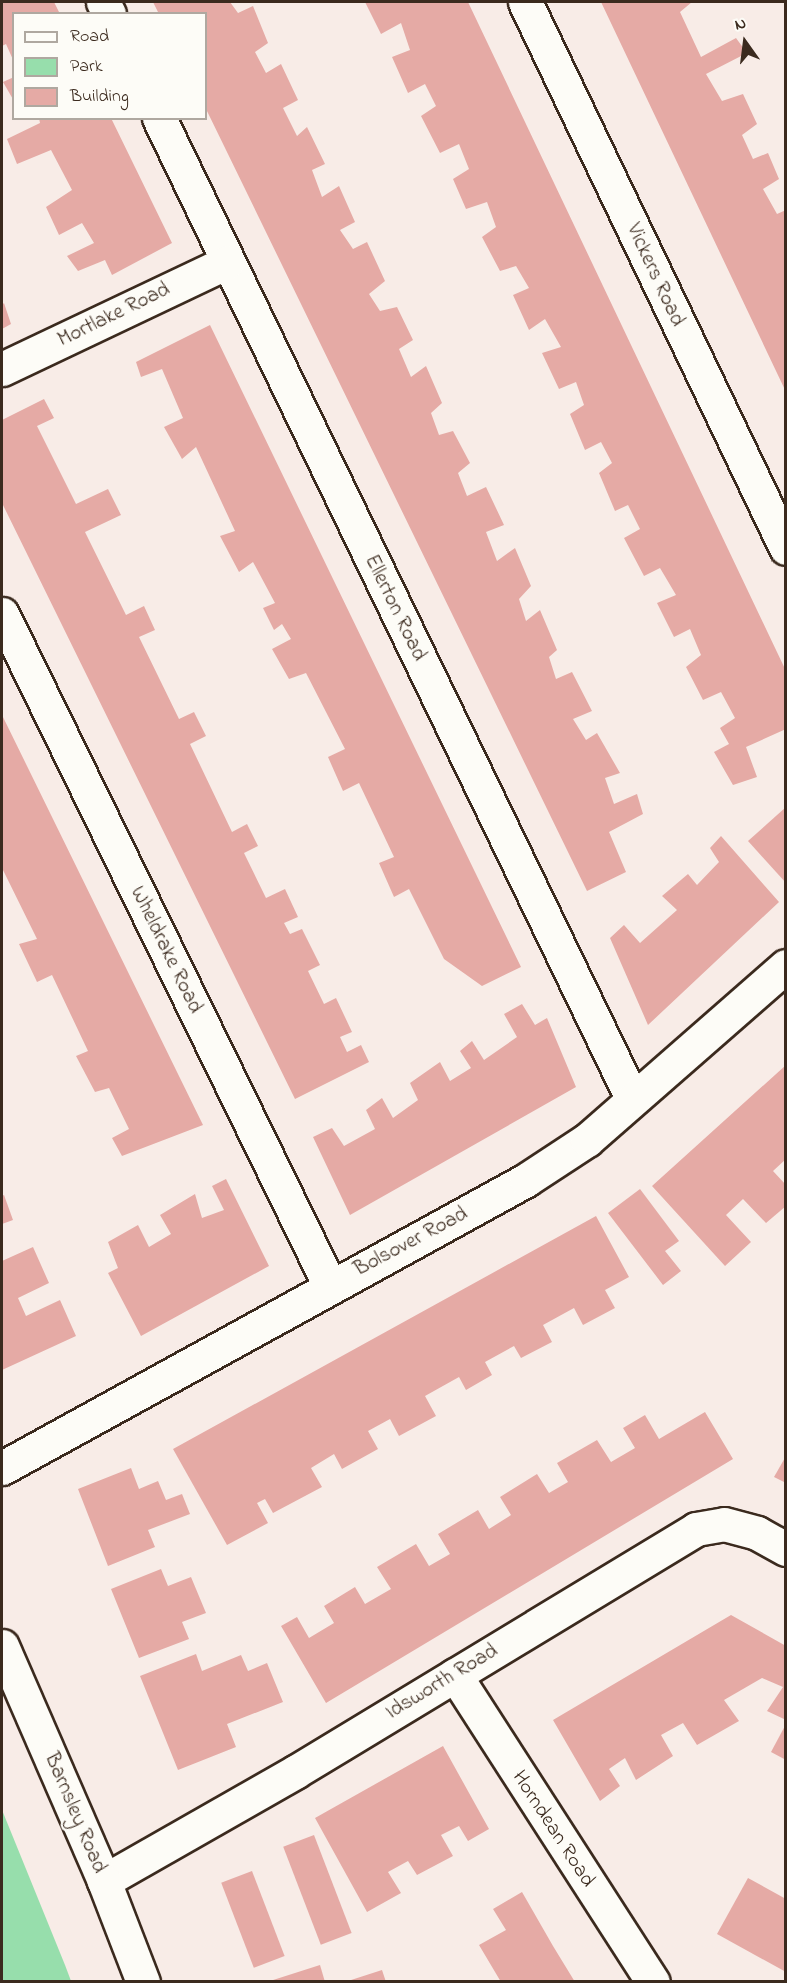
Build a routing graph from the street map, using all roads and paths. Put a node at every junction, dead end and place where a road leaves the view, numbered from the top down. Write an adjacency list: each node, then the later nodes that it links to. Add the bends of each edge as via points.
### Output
1 (525, 2): 5 (street, Vickers Road)
2 (160, 120): 3 (street, Ellerton Road)
3 (227, 262): 4 (street, Mortlake Road); 8 (street, Ellerton Road)
4 (2, 369)
5 (786, 548)
6 (2, 614): 9 (street, Wheldrake Road)
7 (786, 966): 8 (street, Bolsover Road)
8 (632, 1098): 9 (street, Bolsover Road, via 587,1140 526,1180)
9 (330, 1286): 10 (street, Bolsover Road)
10 (2, 1468)
11 (786, 1549): 13 (street, Idsworth Road, via 757,1533 724,1524 696,1529)
12 (2, 1646): 14 (street, Barnsley Road)
13 (455, 1675): 14 (street, Idsworth Road); 16 (street, Horndean Road)
14 (104, 1881): 15 (street, Barnsley Road)
15 (143, 1982)
16 (653, 1982)

